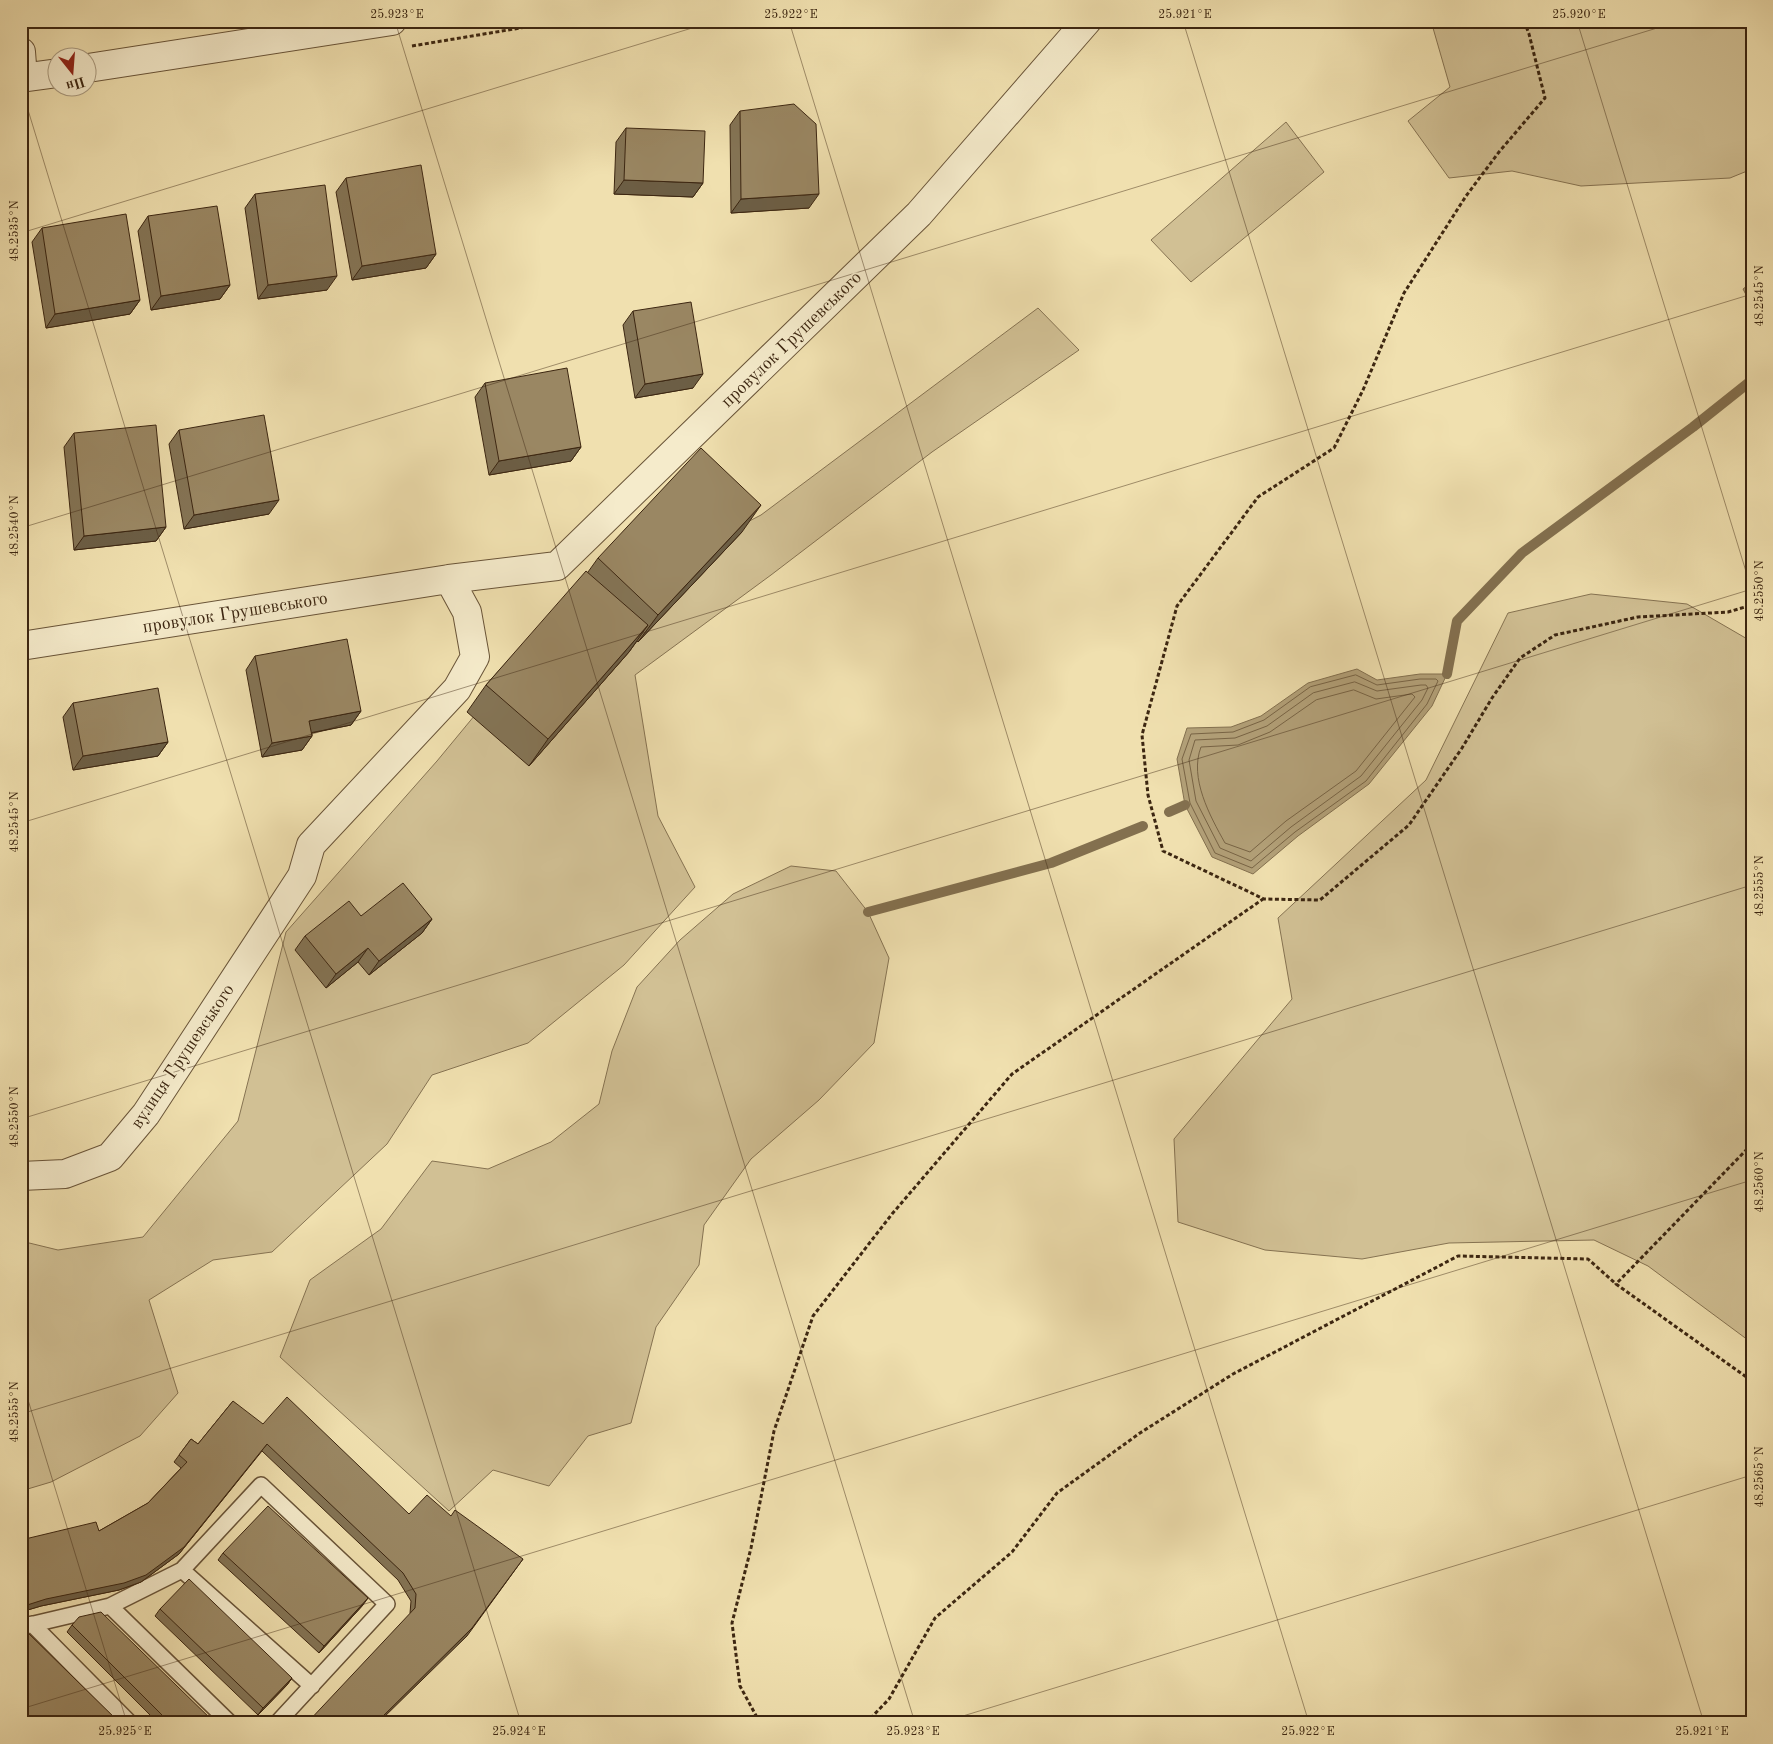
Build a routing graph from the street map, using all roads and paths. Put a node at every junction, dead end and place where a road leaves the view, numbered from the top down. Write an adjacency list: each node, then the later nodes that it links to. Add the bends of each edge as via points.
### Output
1 (392, 21): 4 (street)
2 (1088, 21): 7 (street, провулок Грушевського, via 919,214 557,566)
3 (1524, 21): 10 (path, via 1544,98 1466,196 1404,293 1363,390 1334,448 1258,497 1177,606 1142,735 1148,795 1163,851)
4 (98, 66)
5 (22, 70): 6 (street)
6 (48, 72)
7 (449, 579): 9 (street, провулок Грушевського); 12 (street, вулиця Грушевського, via 467,612 475,657 457,689 311,845 302,876 146,1114 110,1158 65,1174)
8 (1752, 605): 10 (path, via 1728,612 1638,617 1555,636 1520,658 1409,825 1320,900)
9 (21, 646)
10 (1264, 898): 22 (path, via 1012,1074 892,1214 813,1316 774,1431 751,1548 732,1623 740,1686)
11 (1752, 1144): 13 (path)
12 (21, 1176)
13 (1616, 1284): 14 (path); 23 (path, via 1588,1259 1458,1256 1233,1374 1140,1433 1057,1494 1012,1552 935,1618 889,1699)
14 (1752, 1381)
15 (182, 1570): 16 (lane); 18 (lane); 18 (lane, via 261,1485 388,1604)
16 (110, 1606): 17 (lane); 20 (lane)
17 (27, 1626): 19 (lane)
18 (312, 1686): 21 (lane)
19 (130, 1723)
20 (230, 1723)
21 (277, 1723)
22 (760, 1723)
23 (866, 1723)

